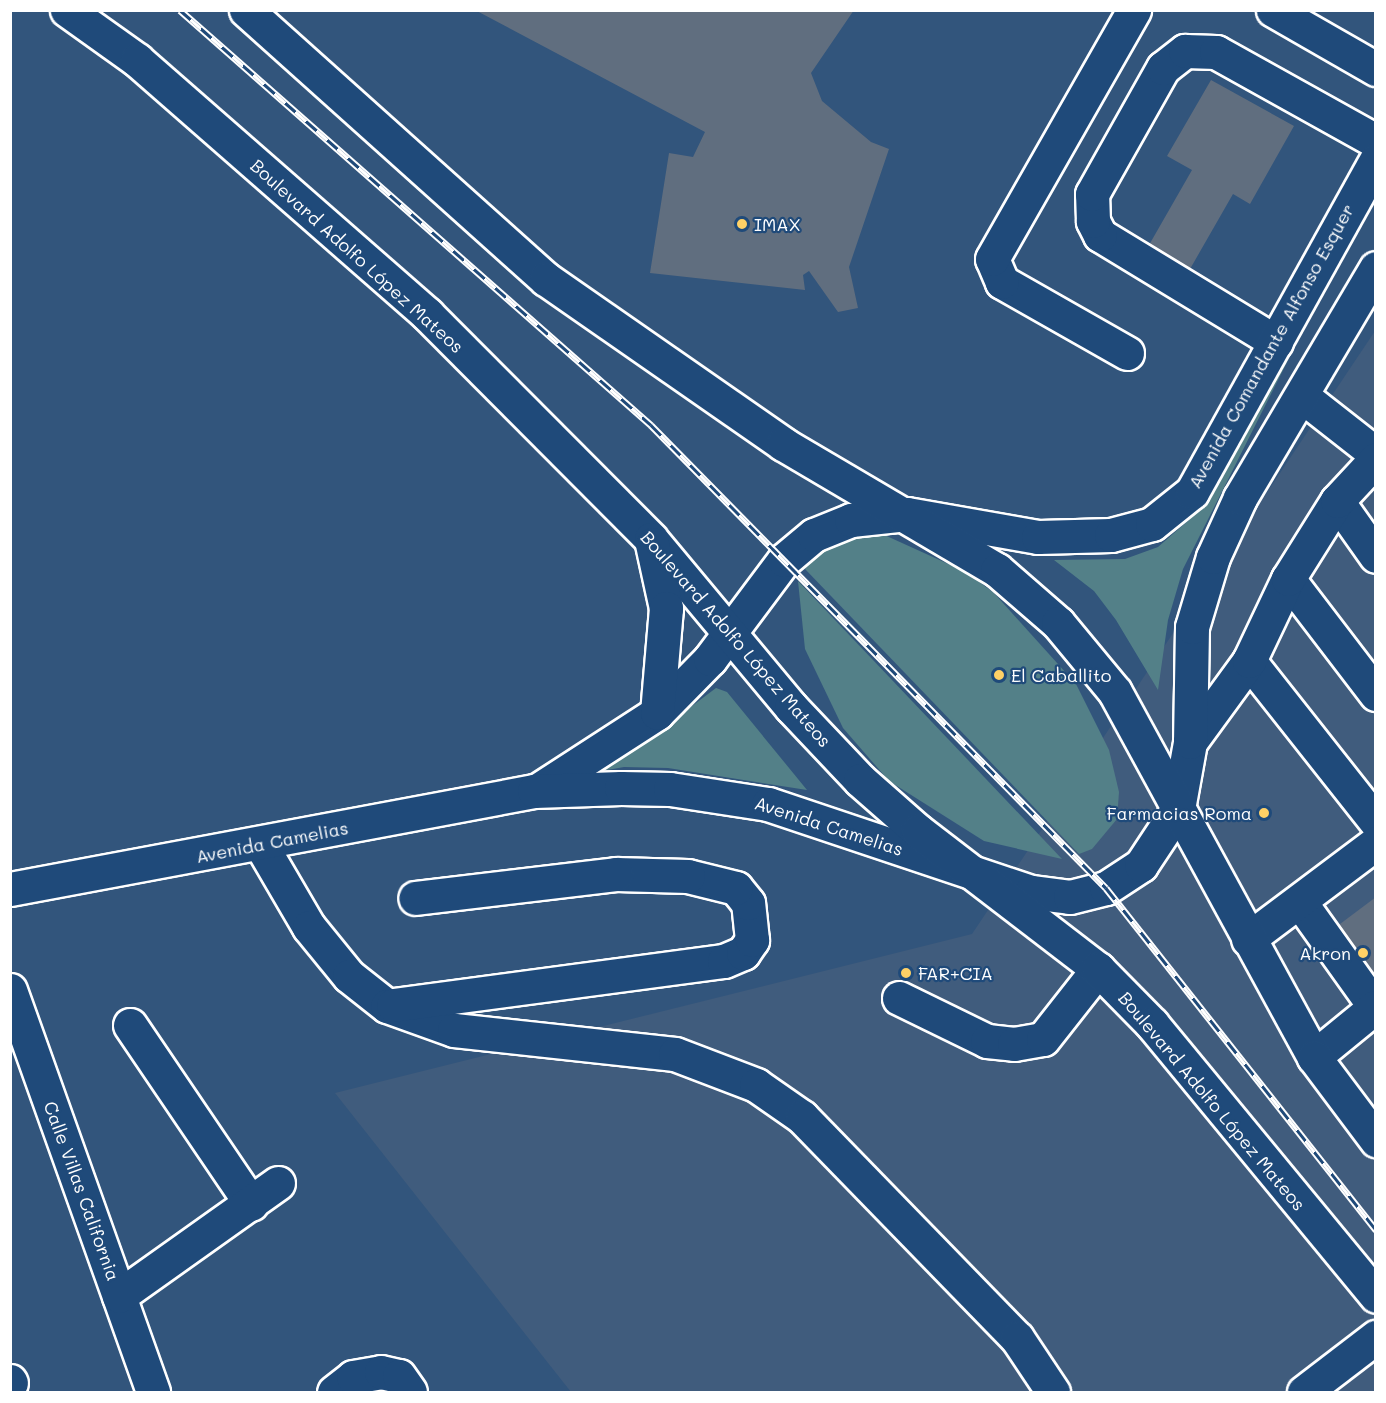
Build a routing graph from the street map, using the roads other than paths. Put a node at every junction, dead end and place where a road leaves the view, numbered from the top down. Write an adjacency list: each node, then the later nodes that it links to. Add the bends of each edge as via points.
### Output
1 (67, 10): 16 (street, Boulevard Adolfo López Mateos, via 136,60 427,314)
2 (246, 10): 15 (street, via 546,279 783,444)
3 (1134, 10): 11 (street, via 992,259 1002,282)
4 (1273, 10): 5 (street)
5 (1376, 69)
6 (1376, 141): 10 (street, via 1216,52 1185,51 1163,68 1092,194 1093,220 1100,236)
7 (1376, 160): 8 (street, Avenida Comandante Alfonso Esquer)
8 (1366, 196): 10 (street, Avenida Comandante Alfonso Esquer)
9 (1376, 268): 12 (street)
10 (1276, 342): 15 (street, Avenida Comandante Alfonso Esquer, via 1192,492 1152,524 1111,535 1038,537)
11 (1127, 353)
12 (1302, 396): 13 (street); 23 (street, via 1240,498 1213,557 1192,627)
13 (1376, 457): 14 (street)
14 (1337, 501): 17 (street); 18 (street)
15 (907, 514): 19 (street, Avenida Camelias, via 851,520 814,535 784,560); 25 (street, via 997,570 1058,623 1115,692)
16 (651, 539): 19 (street, Boulevard Adolfo López Mateos); 22 (street, via 666,608)
17 (1376, 556)
18 (1288, 579): 20 (street); 21 (street)
19 (732, 632): 22 (street, Avenida Camelias); 29 (street, Boulevard Adolfo López Mateos, via 791,707 860,780)
20 (1249, 661): 23 (street); 26 (street)
21 (1376, 694)
22 (657, 713): 24 (street, Avenida Camelias, via 579,768)
23 (1190, 742): 25 (street)
24 (534, 791): 28 (street, Avenida Camelias); 29 (street, Avenida Camelias, via 670,789 768,804)
25 (1178, 809): 29 (street, via 1141,865 1106,888 1070,897); 33 (street)
26 (1376, 822)
27 (1376, 843): 32 (street)
28 (261, 845): 30 (street, Avenida Camelias); 37 (street, via 309,927 349,976)
29 (976, 877): 34 (street, Boulevard Adolfo López Mateos)
30 (10, 889)
31 (415, 898): 37 (street, via 616,874 688,876 736,888 748,903 752,940 743,953 724,961)
32 (1300, 902): 33 (street); 40 (street, via 1376,1007)
33 (1248, 939): 40 (street)
34 (1098, 969): 36 (street, via 1043,1039 1014,1044 987,1041); 45 (street, Boulevard Adolfo López Mateos, via 1152,1024)
35 (10, 990): 39 (street, Calle Villas California)
36 (899, 998)
37 (387, 1006): 50 (street, via 454,1030 675,1054 756,1085 802,1117 908,1220 1017,1338)
38 (130, 1025): 43 (street)
39 (19, 1042): 44 (street, Calle Villas California)
40 (1314, 1057): 41 (street)
41 (1373, 1133)
42 (278, 1183): 43 (street)
43 (251, 1204): 44 (street)
44 (119, 1296): 47 (street, Calle Villas California)
45 (1376, 1296)
46 (1376, 1337): 51 (street)
47 (153, 1392)
48 (334, 1392): 49 (street, via 353,1377 381,1372 399,1376)
49 (410, 1392)
50 (1053, 1392)
51 (1304, 1392)

